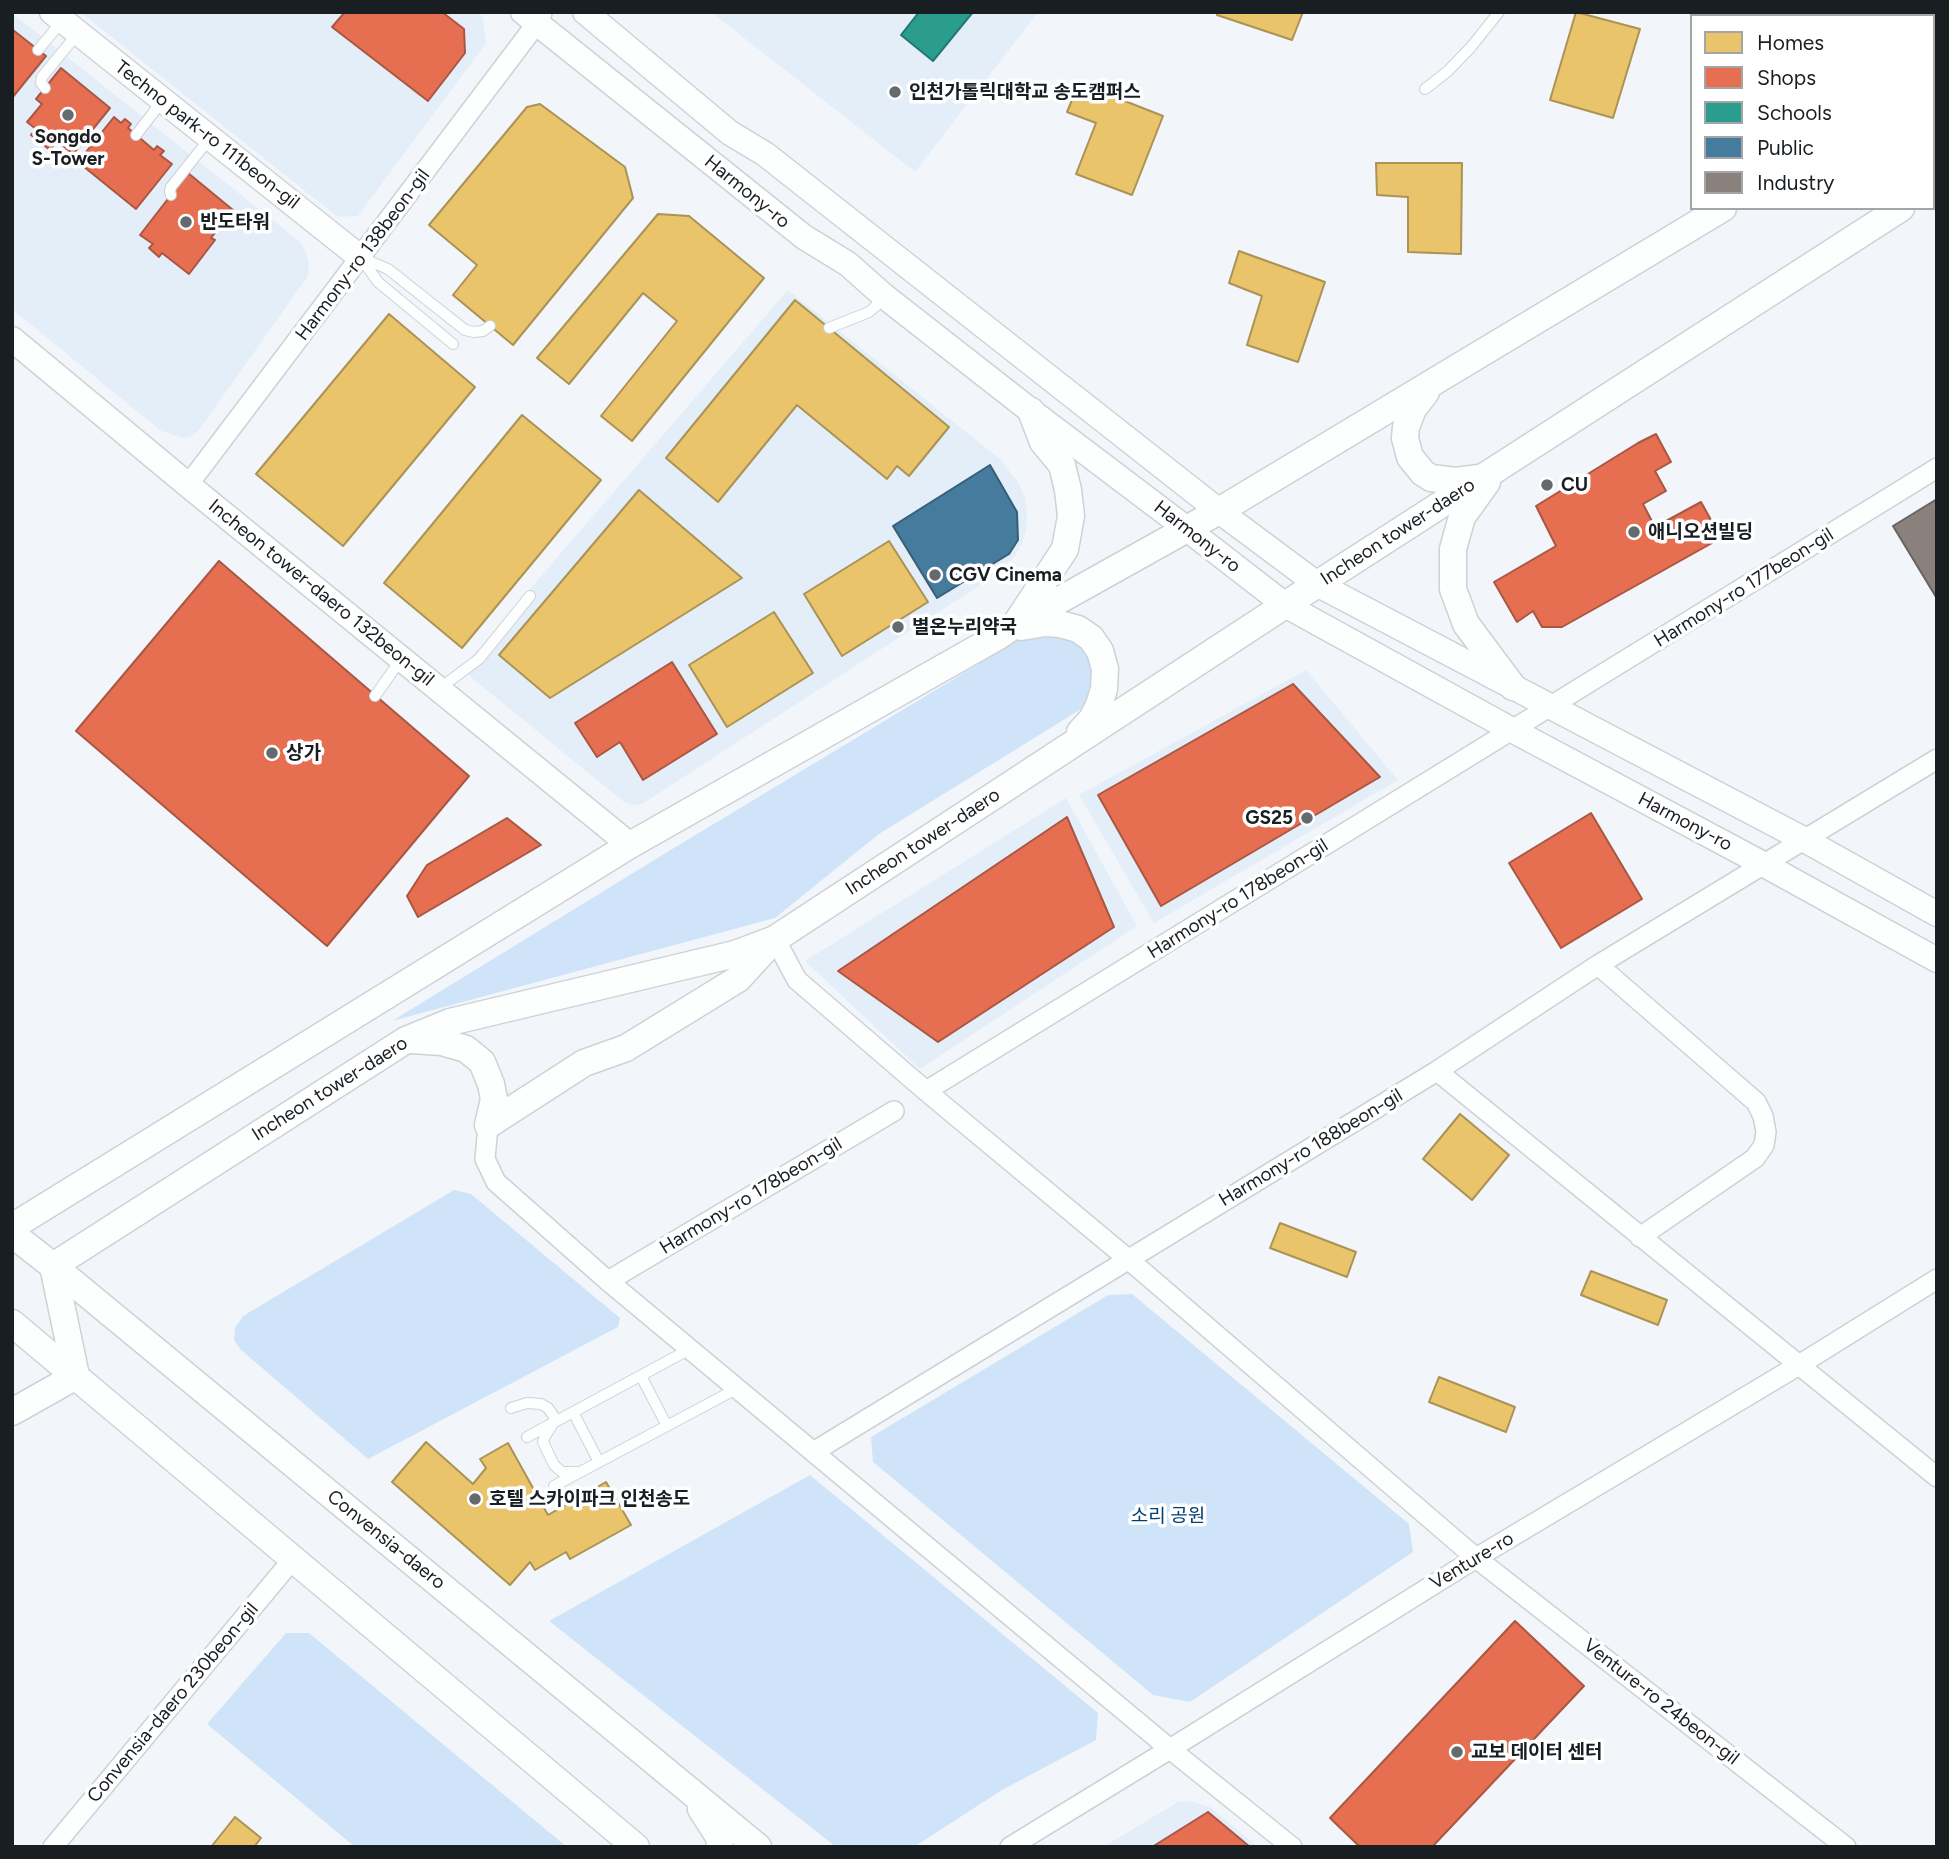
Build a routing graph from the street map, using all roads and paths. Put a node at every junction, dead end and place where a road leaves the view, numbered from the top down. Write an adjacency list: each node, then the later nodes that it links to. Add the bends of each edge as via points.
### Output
1 (585, 12): 25 (street, Harmony-ro, via 730,133 765,154)
2 (1499, 12): 7 (lane, via 1448,71)
3 (534, 16): 14 (street, Harmony-ro 138beon-gil); 15 (street, Harmony-ro, via 804,237 848,264)
4 (64, 22): 5 (lane); 6 (lane, via 41,83); 8 (street, Techno park-ro 111beon-gil)
5 (38, 50)
6 (45, 88)
7 (1425, 89)
8 (163, 100): 9 (lane); 10 (street, Techno park-ro 111beon-gil)
9 (136, 135)
10 (211, 138): 11 (lane, via 172,187); 14 (street, Techno park-ro 111beon-gil)
11 (171, 195)
12 (1720, 210): 20 (main road)
13 (1898, 210): 23 (main road, Incheon tower-daero)
14 (361, 258): 16 (lane, via 388,269 465,330 483,331); 19 (lane, via 378,282); 24 (street, Harmony-ro 138beon-gil)
15 (884, 296): 17 (lane, via 869,312); 21 (street, Harmony-ro)
16 (490, 326)
17 (829, 328)
18 (12, 339): 24 (street, Incheon tower-daero 132beon-gil)
19 (453, 344)
20 (1434, 382): 23 (main road, via 1408,419 1405,438 1410,457 1431,478 1456,481); 25 (main road)
21 (1031, 411): 26 (street, Harmony-ro); 30 (main road, via 1043,442 1062,465 1071,516 1065,550)
22 (1937, 468): 35 (street, Harmony-ro 177beon-gil)
23 (1490, 473): 27 (main road, Incheon tower-daero); 32 (main road, via 1462,517 1452,549 1453,589 1465,624)
24 (188, 485): 31 (street, Incheon tower-daero 132beon-gil)
25 (1219, 511): 26 (main road); 27 (street, Harmony-ro)
26 (1187, 529): 29 (street, Harmony-ro); 30 (main road)
27 (1317, 584): 29 (main road, Incheon tower-daero); 32 (street, Harmony-ro)
28 (530, 596): 33 (lane, via 479,659)
29 (1284, 605): 36 (street, Harmony-ro); 38 (main road, Incheon tower-daero)
30 (1006, 631): 38 (main road, via 1045,622 1060,624 1078,629 1100,651 1105,679 1099,705 1082,730); 40 (main road)
31 (402, 658): 33 (street, Incheon tower-daero 132beon-gil); 34 (lane)
32 (1513, 687): 35 (street, Harmony-ro)
33 (439, 689): 40 (street, Incheon tower-daero 132beon-gil)
34 (375, 696)
35 (1550, 707): 36 (street, Harmony-ro 178beon-gil); 39 (street, Harmony-ro)
36 (1512, 730): 41 (street, Harmony-ro); 49 (street, Harmony-ro 178beon-gil)
37 (1937, 759): 39 (street, Harmony-ro 188beon-gil)
38 (1047, 760): 43 (main road, Incheon tower-daero)
39 (1803, 839): 41 (street, Harmony-ro 188beon-gil); 42 (street, Harmony-ro)
40 (630, 845): 53 (main road)
41 (1763, 864): 44 (street, Harmony-ro); 45 (street, Harmony-ro 188beon-gil)
42 (1937, 914)
43 (775, 939): 46 (main road, Incheon tower-daero, via 735,954 450,1022); 49 (street, Venture-ro 24beon-gil, via 797,981); 50 (main road, via 737,979 626,1048 584,1063)
44 (1937, 960)
45 (1598, 965): 47 (street, Harmony-ro 188beon-gil); 55 (street, via 1756,1102 1766,1132 1755,1157)
46 (406, 1040): 48 (main road, via 466,1049 482,1062); 57 (main road, Incheon tower-daero)
47 (1437, 1071): 55 (street); 56 (street, Harmony-ro 188beon-gil)
48 (491, 1084): 50 (main road, via 514,1100); 52 (main road, via 494,1099)
49 (926, 1091): 56 (street, Venture-ro 24beon-gil)
50 (530, 1098): 52 (main road)
51 (894, 1111): 59 (street, Harmony-ro 178beon-gil)
52 (488, 1125): 59 (street, via 485,1159 496,1182)
53 (12, 1227)
54 (12, 1234): 57 (main road, Convensia-daero)
55 (1640, 1237): 62 (street)
56 (1128, 1259): 72 (street, Harmony-ro 188beon-gil); 77 (street, Venture-ro 24beon-gil)
57 (53, 1266): 63 (main road); 80 (main road, Convensia-daero)
58 (1937, 1279): 62 (street, Venture-ro)
59 (608, 1280): 61 (street)
60 (12, 1323): 63 (main road)
61 (691, 1349): 64 (lane); 65 (street)
62 (1799, 1365): 75 (street); 77 (street, Venture-ro)
63 (76, 1376): 67 (main road); 78 (main road)
64 (641, 1376): 68 (lane); 70 (lane)
65 (738, 1388): 70 (lane); 72 (street)
66 (511, 1408): 69 (lane, via 541,1404)
67 (12, 1412)
68 (573, 1412): 69 (lane); 73 (lane)
69 (560, 1419): 71 (lane); 74 (lane, via 543,1442 554,1465 568,1473)
70 (667, 1426): 73 (lane)
71 (527, 1437)
72 (815, 1451): 79 (street)
73 (599, 1462): 74 (lane)
74 (588, 1468): 76 (lane)
75 (1937, 1477)
76 (554, 1486)
77 (1476, 1558): 79 (street, Venture-ro); 87 (street, Venture-ro 24beon-gil)
78 (293, 1559): 81 (street, Convensia-daero 230beon-gil); 82 (main road)
79 (1170, 1749): 85 (street, Venture-ro); 86 (street)
80 (683, 1787): 83 (main road, via 710,1821); 84 (main road, Convensia-daero)
81 (53, 1847)
82 (636, 1847)
83 (720, 1847)
84 (758, 1847)
85 (1010, 1847)
86 (1292, 1847)
87 (1846, 1847)

